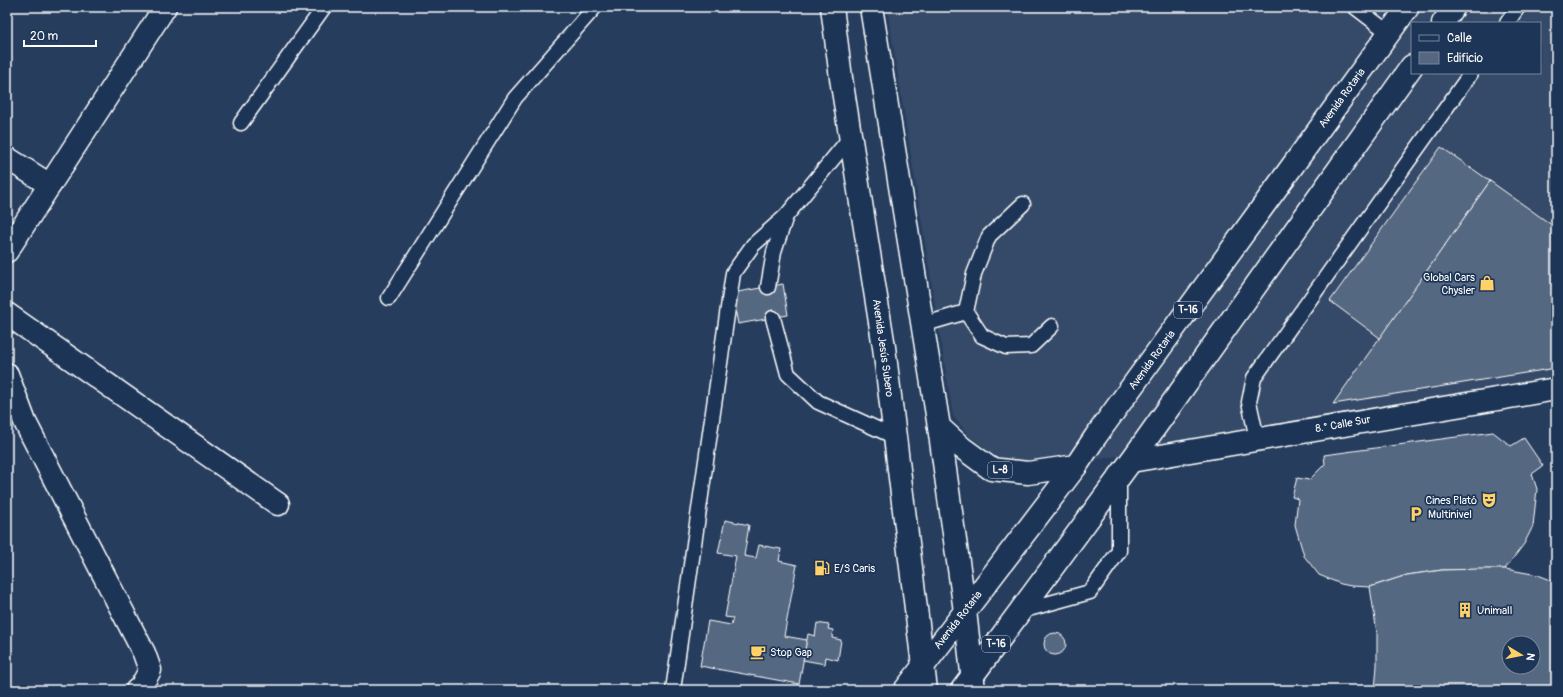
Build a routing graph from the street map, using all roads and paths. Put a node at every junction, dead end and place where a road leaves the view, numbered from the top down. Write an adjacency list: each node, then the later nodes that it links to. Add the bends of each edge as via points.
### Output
1 (165, 7): 18 (main road)
2 (324, 7): 15 (lane)
3 (595, 7): 23 (lane, via 515,98)
4 (832, 7): 16 (main road, Avenida Jesús Subero)
5 (871, 7): 27 (main road)
6 (1354, 7): 12 (lane)
7 (1408, 7): 12 (main road, Avenida Rotaria / T-16)
8 (1454, 7): 10 (main road)
9 (1518, 7): 11 (lane)
10 (1444, 22)
11 (1508, 22)
12 (1389, 33): 34 (main road, Avenida Rotaria / T-16)
13 (1411, 67): 35 (main road, T-16)
14 (1470, 74): 33 (lane, via 1254,378 1249,402)
15 (241, 123)
16 (850, 138): 20 (lane); 32 (main road, Avenida Jesús Subero, via 884,346)
17 (7, 158): 18 (main road)
18 (50, 185): 21 (main road)
19 (1023, 204): 24 (lane, via 989,236 974,274)
20 (786, 216): 22 (lane, via 774,252); 42 (lane, via 753,245 733,273)
21 (7, 251)
22 (768, 287)
23 (389, 298)
24 (966, 312): 27 (lane); 28 (lane, via 982,336 1006,347 1032,346)
25 (7, 314): 36 (main road)
26 (773, 318): 32 (lane, via 788,374 818,402)
27 (922, 325): 31 (main road)
28 (1052, 326)
29 (7, 374): 41 (main road, via 25,422 144,653 150,670)
30 (1556, 388): 33 (main road, 8.° Calle Sur)
31 (938, 427): 34 (main road, L-8, via 991,469 1028,473); 37 (main road)
32 (895, 437): 39 (main road, Avenida Jesús Subero)
33 (1257, 439): 35 (main road, 8.° Calle Sur)
34 (1076, 466): 37 (main road, Avenida Rotaria / T-16)
35 (1125, 468): 38 (main road, T-16); 38 (lane, via 1119,550 1090,592)
36 (278, 504)
37 (965, 611): 39 (main road, Avenida Rotaria / T-16); 40 (main road)
38 (1021, 611): 40 (main road, T-16)
39 (922, 666): 43 (main road, Avenida Rotaria / T-16); 44 (main road, Avenida Jesús Subero)
40 (969, 686)
41 (137, 690)
42 (673, 690)
43 (905, 690)
44 (926, 690)

